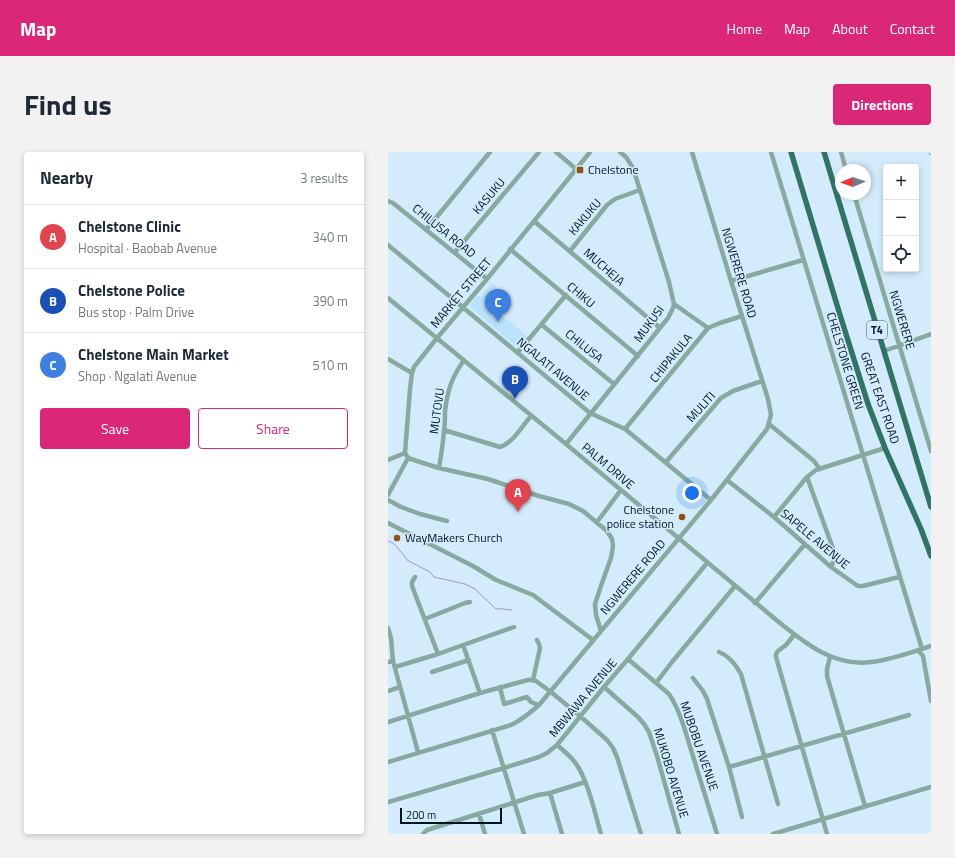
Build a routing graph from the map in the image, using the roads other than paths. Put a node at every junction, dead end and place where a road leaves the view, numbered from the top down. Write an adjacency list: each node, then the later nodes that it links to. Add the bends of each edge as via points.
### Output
1 (490, 152): 17 (street)
2 (539, 152): 21 (street, KASUKU)
3 (556, 152): 12 (street)
4 (590, 152): 12 (street, MARKET STREET)
5 (620, 152): 13 (street, MUKUSI, via 630,163)
6 (692, 152): 24 (street, NGWERERE ROAD)
7 (771, 152): 22 (street, CHELSTONE GREEN)
8 (791, 152): 50 (main road, GREAT EAST ROAD, via 866,396)
9 (824, 152): 36 (main road, GREAT EAST ROAD / T4)
10 (841, 152): 11 (street)
11 (844, 164)
12 (576, 169): 16 (street, MARKET STREET)
13 (640, 190): 20 (street, KAKUKU, via 615,199 607,205); 27 (street, MUKUSI)
14 (856, 200): 35 (street, NGWERERE)
15 (388, 201): 17 (street, CHILUSA ROAD)
16 (534, 221): 19 (street, MARKET STREET); 20 (street, MUCHEJA)
17 (426, 230): 21 (street, CHILUSA ROAD)
18 (388, 245): 28 (street, NGALATI AVENUE)
19 (510, 249): 23 (street, MARKET STREET); 25 (street, CHIKU)
20 (570, 251): 31 (street, MUCHEJA)
21 (455, 252): 23 (street, CHILUSA ROAD)
22 (803, 260): 24 (street); 53 (street, CHELSTONE GREEN)
23 (487, 279): 28 (street, MARKET STREET)
24 (731, 281): 29 (street, NGWERERE ROAD)
25 (566, 296): 30 (street); 38 (street, CHIKU)
26 (388, 298): 34 (street, PALM DRIVE)
27 (674, 304): 31 (street, MUKUSI); 32 (street)
28 (463, 306): 34 (street, MARKET STREET); 37 (street, NGALATI AVENUE)
29 (742, 316): 32 (street, CHIPAKULA); 42 (street, NGWERERE ROAD)
30 (542, 324): 37 (street); 43 (street, CHILUSA)
31 (660, 328): 38 (street, MUKUSI)
32 (708, 328): 47 (street, CHIPAKULA)
33 (931, 334): 35 (street)
34 (437, 338): 40 (street, PALM DRIVE); 41 (street, MARKET STREET)
35 (899, 346): 36 (street); 51 (street, NGWERERE)
36 (884, 351): 65 (main road, GREAT EAST ROAD / T4)
37 (518, 352): 44 (street, NGALATI AVENUE)
38 (638, 356): 43 (street, MUKUSI)
39 (388, 359): 41 (street)
40 (464, 360): 45 (street, PALM DRIVE); 48 (street, MUTOVU, via 452,380)
41 (412, 373): 52 (street, MARKET STREET)
42 (762, 381): 46 (street, NGWERERE ROAD, via 771,415); 56 (street, MULITI, via 733,391 722,398)
43 (614, 384): 44 (street, MUKUSI)
44 (590, 413): 47 (street, NGALATI AVENUE); 49 (street, MUKUSI)
45 (531, 416): 48 (street, via 510,441 500,446); 49 (street, PALM DRIVE)
46 (769, 424): 58 (street); 60 (street, NGWERERE ROAD)
47 (625, 429): 56 (street, NGALATI AVENUE)
48 (444, 430): 57 (street, MUTOVU)
49 (566, 444): 61 (street, PALM DRIVE)
50 (885, 448): 53 (street); 72 (main road, GREAT EAST ROAD)
51 (931, 451)
52 (405, 453): 54 (street); 55 (street)
53 (863, 455): 58 (street); 76 (street, CHELSTONE GREEN)
54 (408, 458): 57 (street); 62 (street)
55 (388, 460)
56 (666, 462): 64 (street, NGALATI AVENUE)
57 (440, 468): 68 (street, via 488,479 569,504)
58 (819, 468): 59 (street)
59 (807, 477): 66 (street); 74 (street, via 836,554)
60 (727, 480): 64 (street, NGWERERE ROAD); 66 (street, SAPELE AVENUE)
61 (621, 490): 68 (street); 70 (street, PALM DRIVE)
62 (388, 495)
63 (388, 500): 67 (street, via 420,514)
64 (712, 500): 70 (street, NGWERERE ROAD)
65 (931, 507)
66 (774, 517): 71 (street, SAPELE AVENUE)
67 (447, 521)
68 (597, 522): 83 (street, via 610,535 613,546 595,604)
69 (388, 524): 86 (street, via 496,580 529,593)
70 (678, 538): 73 (street, PALM DRIVE); 83 (street, NGWERERE ROAD)
71 (805, 544): 74 (street, SAPELE AVENUE); 79 (street)
72 (931, 556)
73 (707, 563): 77 (street, PALM DRIVE); 94 (street, MBWAWA AVENUE)
74 (831, 567): 76 (street, SAPELE AVENUE, via 860,586)
75 (415, 577): 80 (street, via 412,586)
76 (899, 577): 89 (street, CHELSTONE GREEN)
77 (735, 586): 79 (street, PALM DRIVE); 100 (street)
78 (470, 602): 80 (street)
79 (756, 603): 84 (street, PALM DRIVE)
80 (425, 619): 91 (street)
81 (514, 627): 87 (street)
82 (388, 628): 95 (street, via 391,638)
83 (601, 631): 86 (street, NGWERERE ROAD)
84 (794, 635): 92 (street, PALM DRIVE); 116 (street, via 778,651 776,657)
85 (537, 640): 99 (street, via 540,648)
86 (593, 640): 105 (street, NGWERERE ROAD)
87 (463, 645): 91 (street); 93 (street)
88 (931, 646): 89 (street, PALM DRIVE)
89 (920, 649): 92 (street, PALM DRIVE, via 866,663); 107 (street, CHELSTONE GREEN)
90 (719, 652): 118 (street, via 734,663 741,674)
91 (438, 654): 96 (street)
92 (830, 657): 114 (street, via 827,676)
93 (469, 660): 97 (street); 106 (street)
94 (628, 660): 100 (street, MUBOBU AVENUE); 102 (street, MBWAWA AVENUE)
95 (391, 662): 96 (street)
96 (395, 667): 101 (street)
97 (432, 672)
98 (693, 678): 120 (street, via 707,699)
99 (533, 680): 103 (street); 105 (street)
100 (656, 683): 139 (street, MUBOBU AVENUE, via 669,694 679,711)
101 (400, 687): 104 (street); 110 (street)
102 (604, 687): 111 (street, MBWAWA AVENUE); 138 (street, MUKOBO AVENUE, via 638,717 649,732)
103 (500, 688): 106 (street); 108 (street, via 504,704 528,697 531,702)
104 (388, 691)
105 (551, 692): 108 (street, NGWERERE ROAD); 111 (street)
106 (480, 693): 110 (street)
107 (931, 701)
108 (539, 705): 113 (street, NGWERERE ROAD, via 520,721)
109 (909, 715): 114 (street)
110 (409, 716): 112 (street); 117 (street)
111 (580, 716): 115 (street, MBWAWA AVENUE); 137 (street, via 607,740 618,757)
112 (388, 722)
113 (492, 730): 117 (street, NGWERERE ROAD); 121 (street)
114 (844, 733): 116 (street); 128 (street)
115 (557, 745): 121 (street, MBWAWA AVENUE, via 539,757); 122 (street, via 574,761)
116 (802, 746): 118 (street); 131 (street)
117 (418, 752): 119 (street, NGWERERE ROAD)
118 (765, 757): 120 (street); 127 (street)
119 (388, 762)
120 (729, 767): 130 (street)
121 (504, 768): 125 (street, MBWAWA AVENUE); 126 (street)
122 (585, 782): 124 (street); 136 (street)
123 (931, 787): 128 (street)
124 (550, 793): 126 (street); 135 (street)
125 (388, 802)
126 (514, 802): 129 (street); 134 (street)
127 (778, 804)
128 (865, 806): 131 (street)
129 (478, 814): 132 (street, via 427,830); 133 (street)
130 (742, 817)
131 (822, 818): 140 (street); 141 (street)
132 (423, 834)
133 (485, 834)
134 (524, 834)
135 (562, 834)
136 (601, 834)
137 (641, 834)
138 (679, 834)
139 (717, 834)
140 (773, 834)
141 (827, 834)

